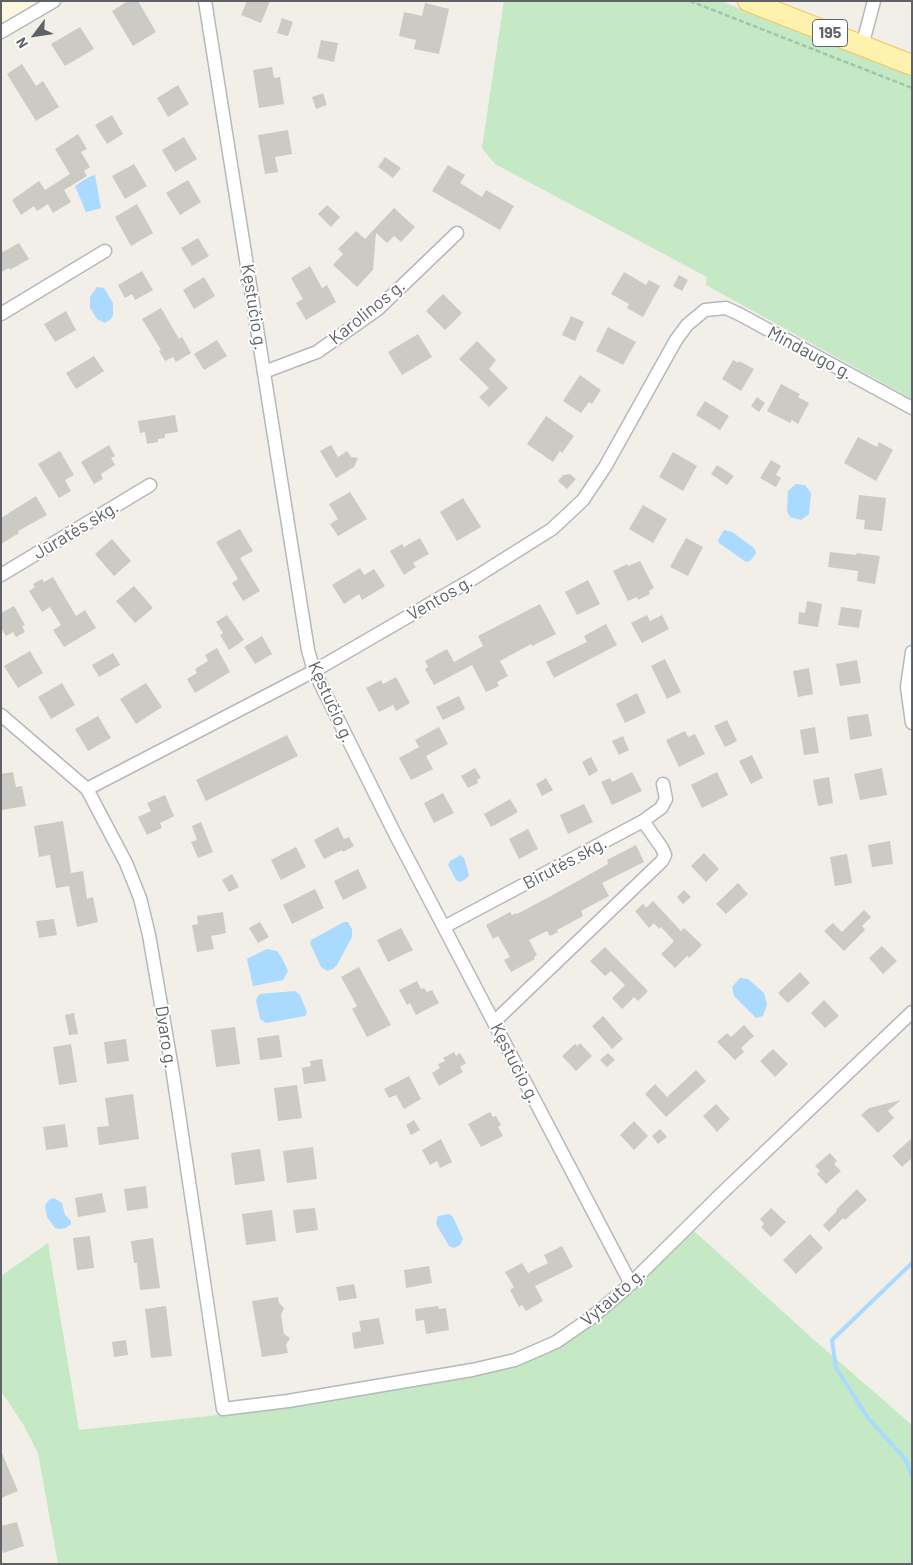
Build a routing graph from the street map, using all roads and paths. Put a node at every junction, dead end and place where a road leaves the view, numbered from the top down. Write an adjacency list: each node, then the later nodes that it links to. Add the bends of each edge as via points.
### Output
1 (54, 1): 6 (street)
2 (205, 1): 14 (street, Kęstučio g.)
3 (690, 1): 9 (path)
4 (748, 1): 7 (main road, 195)
5 (874, 1): 7 (street)
6 (1, 32)
7 (862, 46): 8 (main road, 195)
8 (912, 65)
9 (912, 88)
10 (457, 233): 14 (street, Karolinos g., via 378,309 317,352)
11 (105, 252): 13 (street)
12 (705, 310): 15 (street, Mindaugo g., via 726,308 739,314); 19 (street, Ventos g., via 687,325 676,340 583,500 552,529)
13 (1, 314)
14 (264, 372): 19 (street, Kęstučio g.)
15 (912, 408)
16 (150, 485): 17 (street, Jūratės skg.)
17 (1, 575)
18 (912, 652): 21 (street, via 907,687)
19 (314, 671): 23 (street, Ventos g.); 25 (street, Kęstučio g.)
20 (1, 715): 23 (street, Dvaro g.)
21 (912, 723)
22 (663, 784): 24 (street, Birutės skg., via 666,799 661,808)
23 (88, 789): 29 (street, Dvaro g., via 126,863 150,935)
24 (643, 821): 25 (street, Birutės skg.); 27 (street, via 662,848 665,855 662,861)
25 (444, 927): 27 (street, Kęstučio g.)
26 (912, 1012): 28 (street, Vytauto g.)
27 (494, 1022): 28 (street, Kęstučio g.)
28 (631, 1284): 29 (street, Vytauto g., via 556,1342 515,1360 417,1380)
29 (223, 1409)

